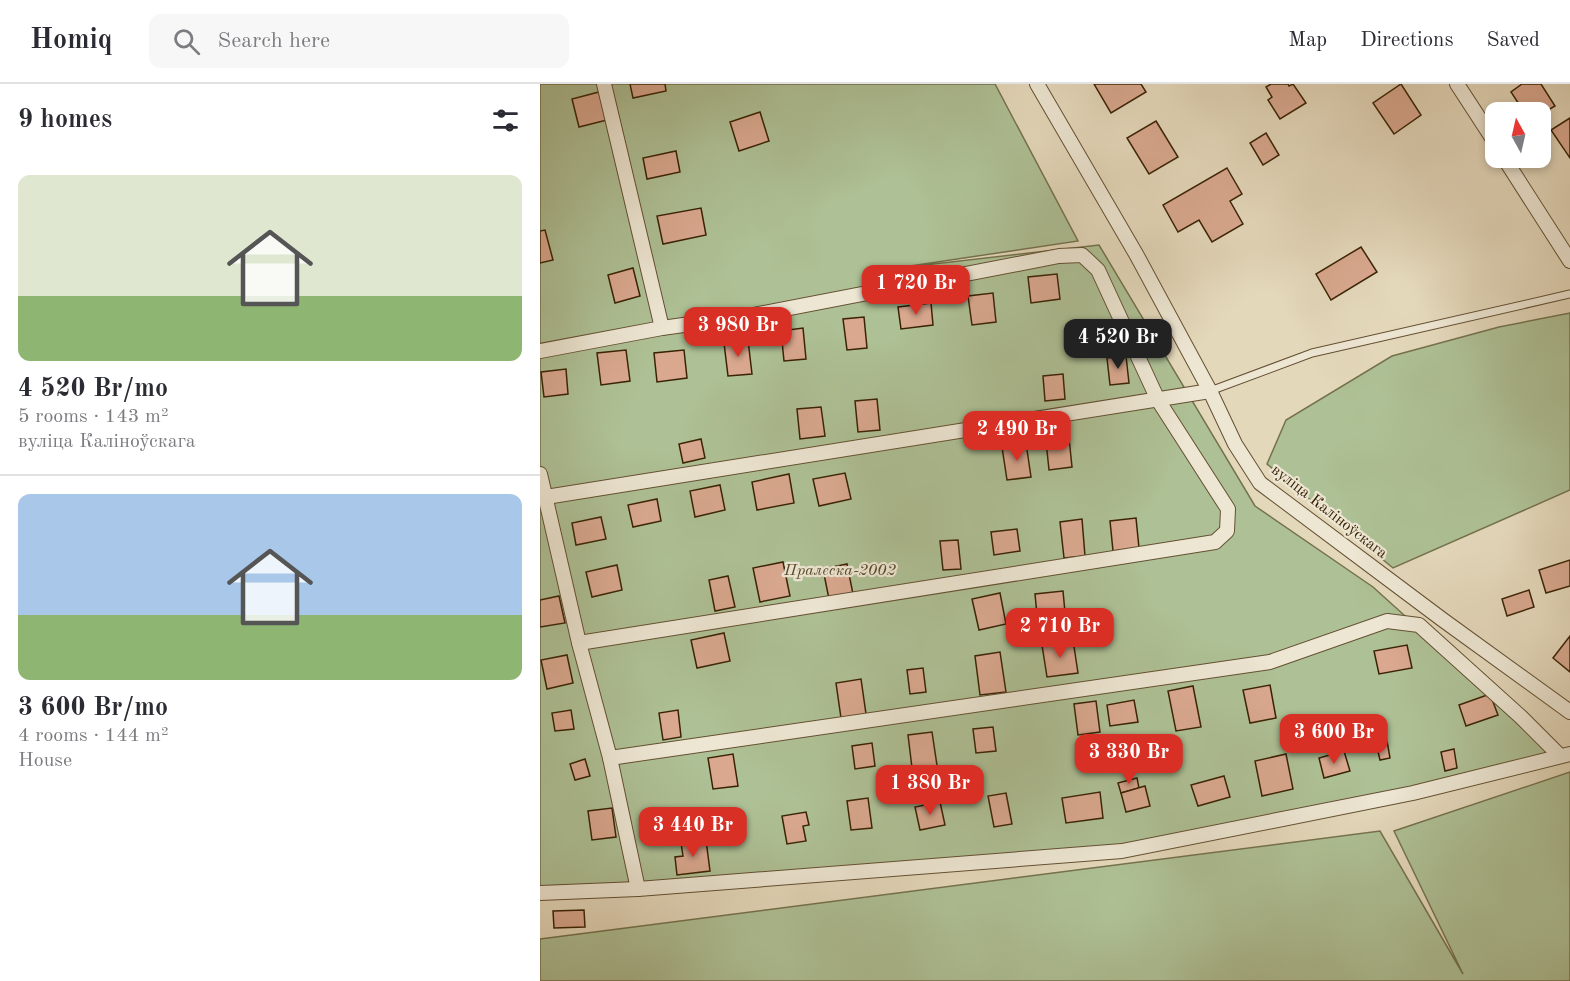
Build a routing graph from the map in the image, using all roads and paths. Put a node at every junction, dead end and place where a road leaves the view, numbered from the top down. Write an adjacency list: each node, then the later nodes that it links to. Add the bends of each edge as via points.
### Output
1 (604, 84): 8 (street)
2 (1037, 84): 10 (street, вуліца Каліноўскага)
3 (1457, 84): 4 (street)
4 (1485, 127)
5 (1510, 168): 6 (street)
6 (1570, 261)
7 (1570, 294): 10 (lane, via 1312,353)
8 (662, 328): 9 (street); 11 (street, via 748,316 1059,255 1082,255 1098,270)
9 (540, 351)
10 (1210, 391): 11 (street); 15 (street, вуліца Каліноўскага, via 1235,444 1260,483)
11 (1158, 400): 13 (street); 14 (street, via 1227,509 1227,531 1215,542)
12 (540, 474): 13 (street)
13 (546, 497): 14 (street)
14 (579, 643): 17 (street)
15 (1570, 712)
16 (1565, 755): 17 (street, via 1419,625 1387,621 1270,662); 18 (street, via 1413,793 1122,851)
17 (610, 758): 18 (street)
18 (638, 889): 19 (street)
19 (540, 893)

